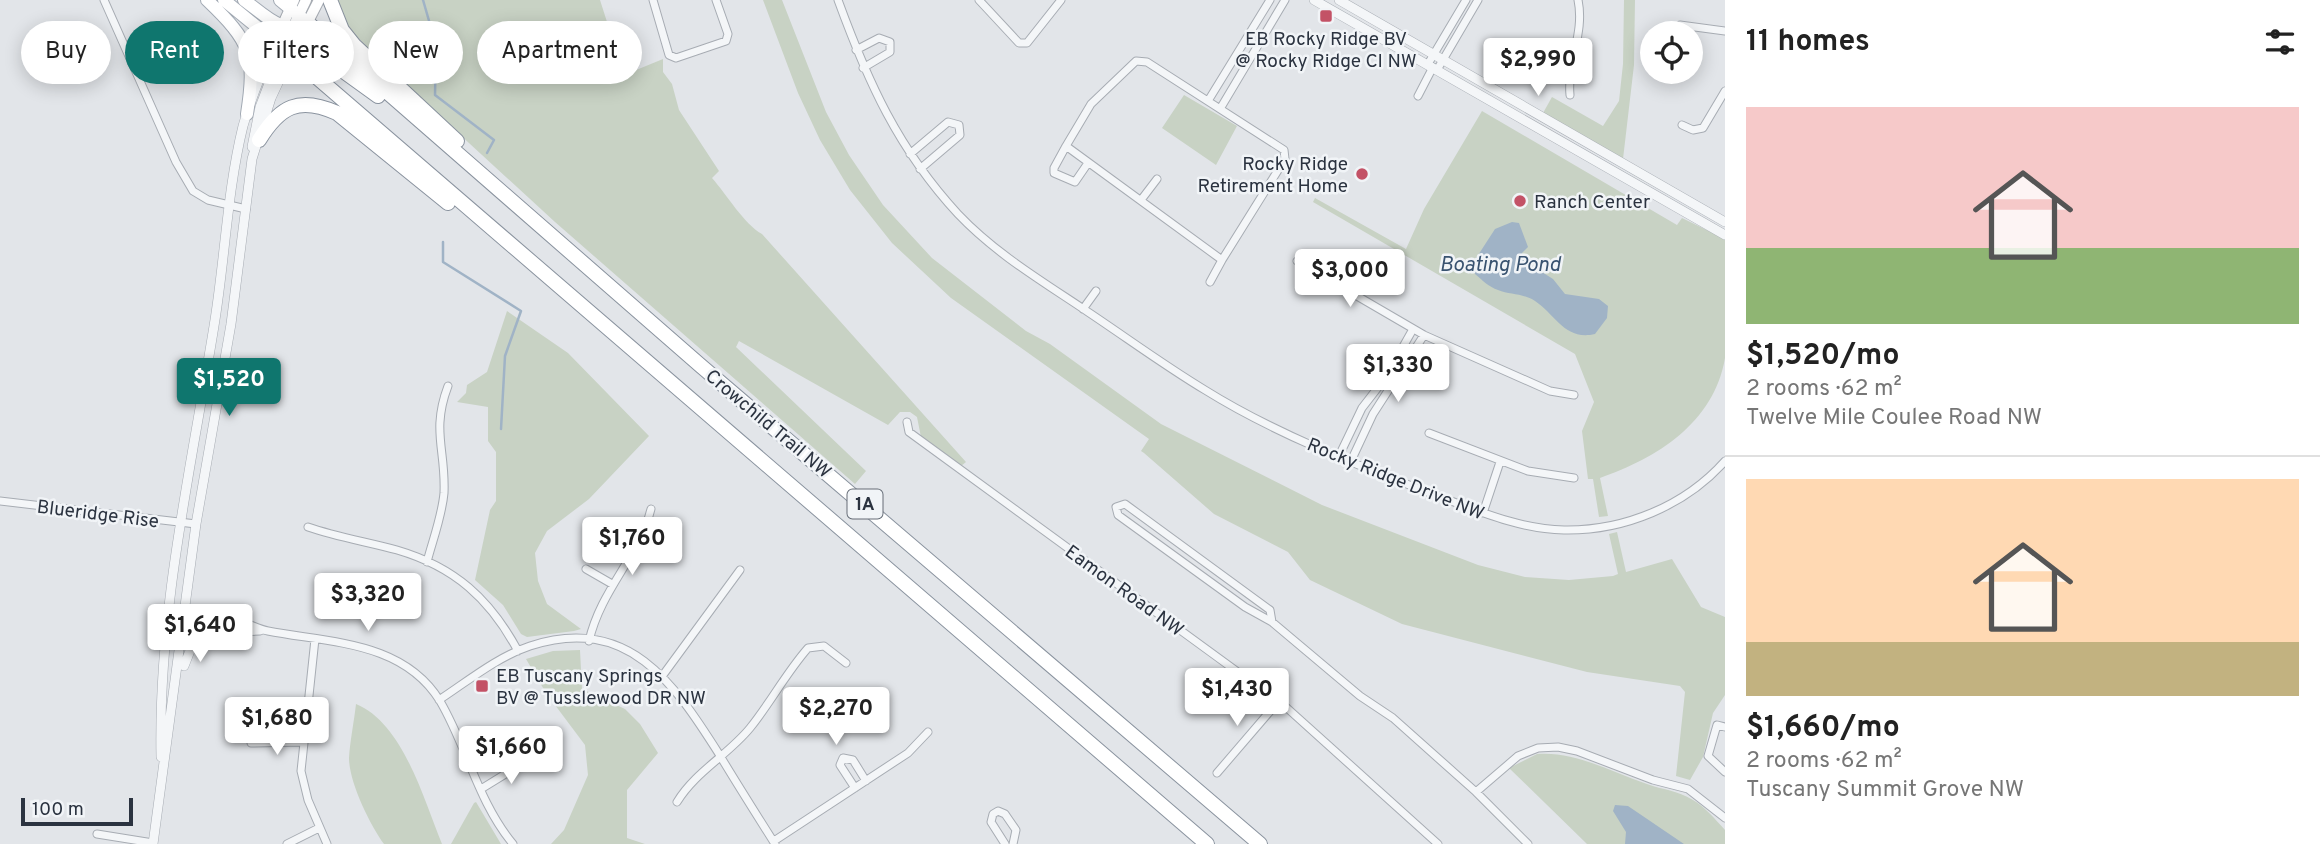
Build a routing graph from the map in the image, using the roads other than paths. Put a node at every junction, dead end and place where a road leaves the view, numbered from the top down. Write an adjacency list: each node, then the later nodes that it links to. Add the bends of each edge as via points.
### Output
1 (104, 0): 53 (street, via 193,191)
2 (207, 0): 41 (main road, via 249,52 252,80)
3 (224, 0): 22 (main road, Crowchild Trail NW / 1A)
4 (244, 0): 23 (main road)
5 (280, 0): 21 (main road, Crowchild Trail NW / 1A)
6 (306, 0): 21 (main road)
7 (319, 0): 21 (main road)
8 (330, 0): 48 (highway, via 342,30 354,45 456,140)
9 (653, 0): 10 (street, via 670,55 676,58 726,41 729,34)
10 (716, 0)
11 (838, 0): 26 (street, Rocky Ridge Drive NW)
12 (979, 0): 13 (street, via 1019,43 1027,43)
13 (1061, 0)
14 (1270, 0): 39 (street)
15 (1285, 0): 40 (street)
16 (1314, 0): 29 (street)
17 (1339, 0): 27 (street)
18 (1466, 0): 27 (street)
19 (1479, 0): 28 (street)
20 (1578, 0): 37 (street, via 1581,22)
21 (298, 12): 42 (highway, Crowchild Trail NW / 1A)
22 (249, 21)
23 (268, 21)
24 (1703, 28): 25 (street)
25 (1725, 31)
26 (856, 50): 30 (street, Rocky Ridge Drive NW); 30 (street, via 879,38 890,42 890,52)
27 (1433, 55): 28 (street); 29 (street)
28 (1443, 60): 29 (street); 55 (street)
29 (1432, 67): 38 (street); 56 (street)
30 (863, 68): 46 (street, Rocky Ridge Drive NW)
31 (354, 82): 42 (highway)
32 (263, 84): 41 (street)
33 (269, 84): 47 (street, via 260,107)
34 (275, 84): 44 (street)
35 (338, 84): 61 (highway, Crowchild Trail NW / 1A)
36 (1725, 91): 43 (street, via 1703,128)
37 (1570, 95)
38 (1418, 96)
39 (1208, 101): 40 (street); 45 (street, via 1147,62 1136,61 1091,104)
40 (1220, 109): 57 (street, via 1284,150 1285,159)
41 (247, 114): 53 (street)
42 (418, 121): 48 (highway, Crowchild Trail NW / 1A)
43 (1682, 125)
44 (259, 140): 47 (street); 61 (highway, via 288,108 308,105 337,113 550,286)
45 (1066, 146): 49 (street); 49 (street, via 1054,173 1075,182)
46 (909, 154): 50 (street, Rocky Ridge Drive NW); 50 (street, via 948,122 959,125 960,135)
47 (252, 159): 54 (street)
48 (471, 163): 127 (highway, Crowchild Trail NW / 1A)
49 (1088, 163): 52 (street)
50 (920, 169): 62 (street, Rocky Ridge Drive NW, via 985,241)
51 (1157, 179): 52 (street)
52 (1141, 200): 57 (street)
53 (230, 206): 54 (street); 80 (street)
54 (246, 209): 81 (street)
55 (1725, 222)
56 (1725, 235)
57 (1222, 260): 59 (street)
58 (1297, 261): 63 (street)
59 (1210, 282)
60 (1096, 291): 62 (street)
61 (565, 293): 126 (highway, Crowchild Trail NW / 1A)
62 (1083, 309): 72 (street, Rocky Ridge Drive NW, via 1206,392)
63 (1418, 332): 64 (street); 65 (street); 67 (street, via 1550,391)
64 (1386, 377): 65 (street); 68 (street)
65 (1396, 383): 69 (street)
66 (448, 386): 83 (street, via 437,433 444,480 442,507)
67 (1574, 395)
68 (1362, 408): 69 (street); 72 (street)
69 (1373, 414): 73 (street)
70 (907, 422): 101 (street, Eamon Road NW, via 909,432)
71 (1429, 433): 75 (street)
72 (1339, 456): 73 (street, Rocky Ridge Drive NW)
73 (1351, 461): 79 (street, Rocky Ridge Drive NW)
74 (1725, 461): 79 (street, Rocky Ridge Drive NW, via 1674,502 1606,527 1542,528)
75 (1500, 462): 76 (street); 79 (street)
76 (1574, 478)
77 (0, 501): 80 (street, Blueridge Rise)
78 (651, 509): 86 (street)
79 (1483, 513)
80 (180, 522): 81 (street, Blueridge Rise); 87 (street)
81 (196, 524): 88 (street)
82 (308, 527): 83 (street)
83 (427, 562): 96 (street, via 483,599)
84 (586, 569): 86 (street)
85 (740, 570): 98 (street)
86 (612, 584): 95 (street, via 598,607)
87 (169, 610): 88 (street); 89 (street)
88 (186, 612): 91 (street); 93 (street, via 241,621)
89 (168, 621): 91 (street); 110 (street, via 162,676)
90 (1272, 622): 90 (street, via 1270,610 1125,505 1116,507 1118,515); 114 (street, via 1393,718)
91 (185, 623): 92 (street); 99 (street)
92 (214, 628): 93 (street); 99 (street, via 195,638)
93 (264, 630): 94 (street)
94 (315, 639): 100 (street, via 382,652 420,677); 104 (street)
95 (589, 640): 96 (street, via 556,640); 98 (street, via 632,653)
96 (518, 651): 100 (street)
97 (846, 663): 106 (street, via 824,646 808,648 751,727)
98 (663, 675): 106 (street)
99 (176, 691): 110 (street)
100 (439, 700): 113 (street)
101 (1278, 702): 109 (street); 128 (street, Eamon Road NW)
102 (1725, 727): 108 (street, via 1717,725 1708,756)
103 (928, 732): 111 (street, via 915,747)
104 (303, 742): 105 (street); 117 (street, via 303,781)
105 (251, 743)
106 (720, 756): 115 (street); 120 (street)
107 (532, 761): 113 (street)
108 (1725, 772)
109 (1217, 773)
110 (161, 776): 119 (street)
111 (866, 781): 112 (street); 112 (street, via 853,760 844,758 840,765)
112 (855, 788): 120 (street)
113 (481, 789): 123 (street)
114 (1476, 792): 116 (street, via 1518,756 1558,747 1688,789); 129 (street)
115 (677, 802)
116 (1725, 818)
117 (319, 828): 121 (street); 122 (street)
118 (97, 834): 119 (street)
119 (153, 843)
120 (774, 843)
121 (288, 844)
122 (327, 844)
123 (513, 844)
124 (1005, 844): 125 (street, via 991,822 998,811 1016,830)
125 (1013, 844)
126 (1207, 844)
127 (1260, 844)
128 (1438, 844)
129 (1528, 844)

